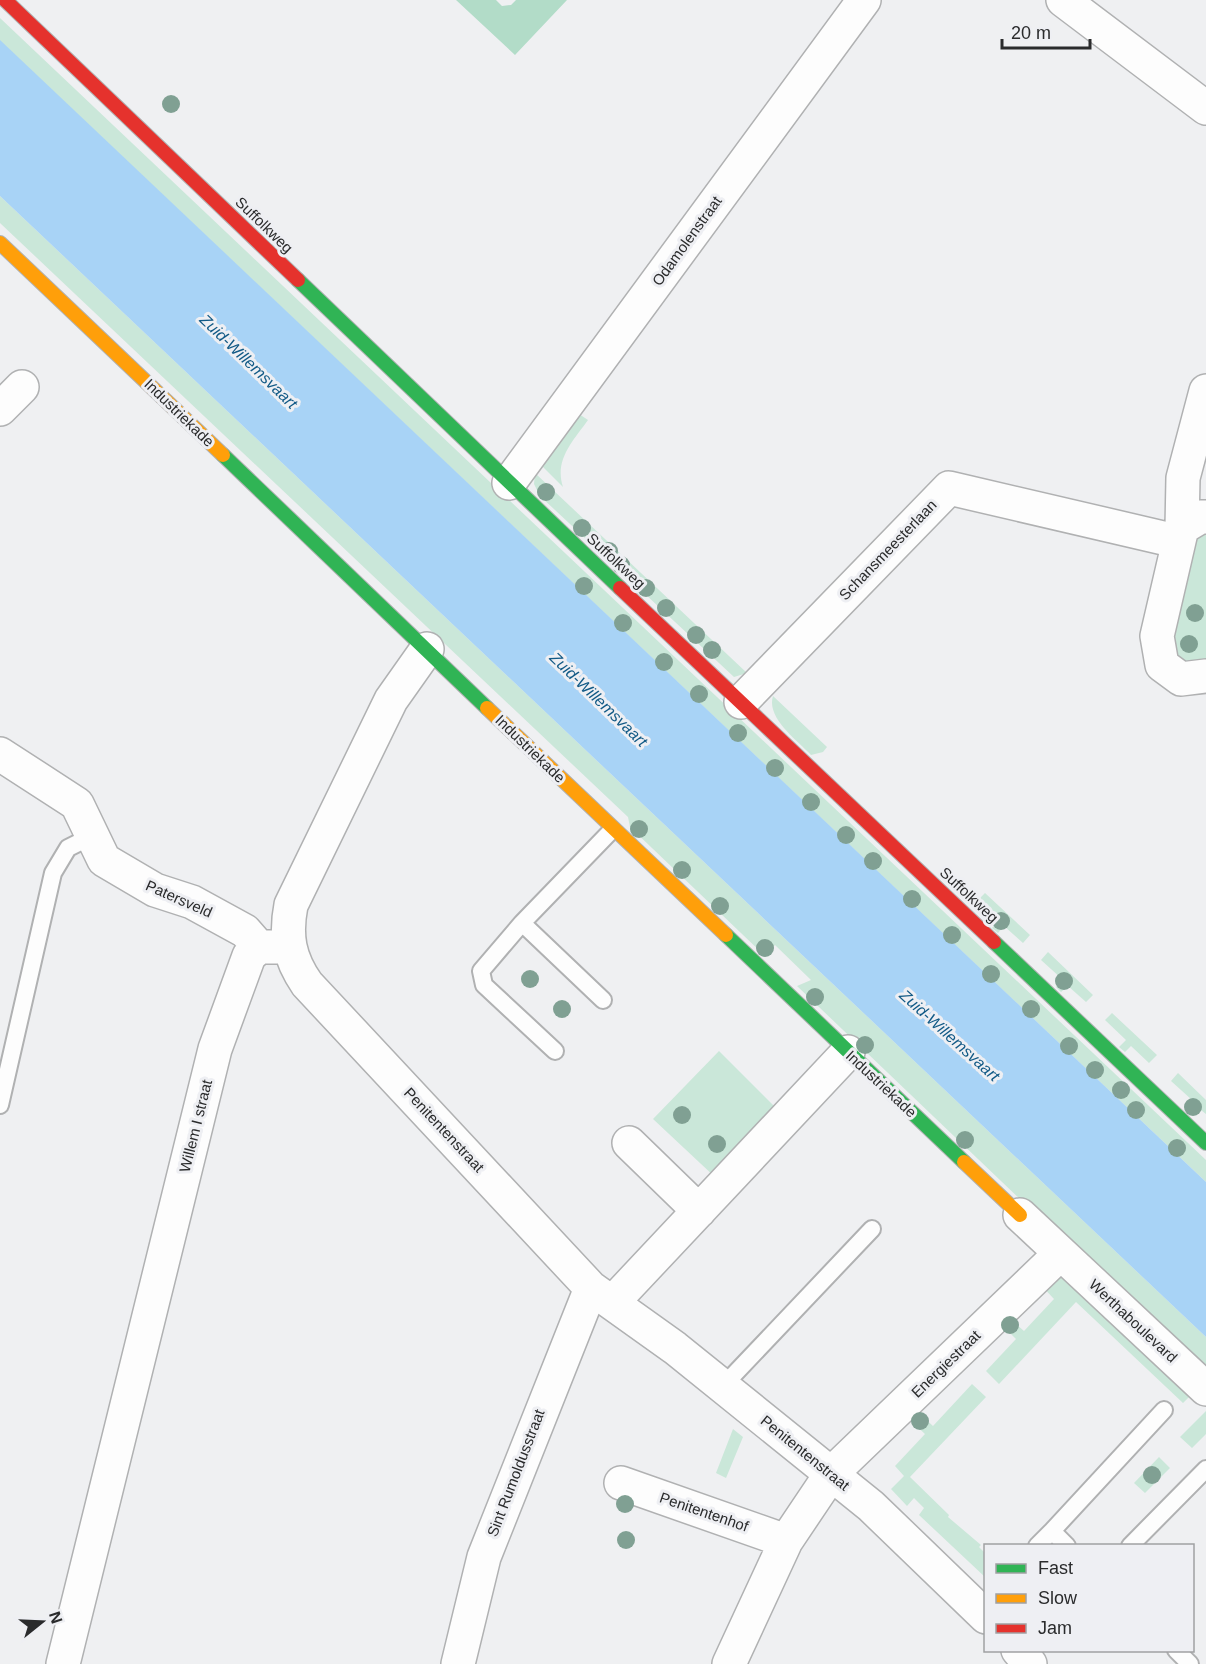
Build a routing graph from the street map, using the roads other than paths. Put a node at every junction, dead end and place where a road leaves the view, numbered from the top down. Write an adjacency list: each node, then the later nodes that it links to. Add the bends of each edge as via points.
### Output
1 (6, 0): 7 (street, Suffolkweg)
2 (864, 0): 7 (street, Odamolenstraat)
3 (1063, 0): 4 (street)
4 (1206, 108)
5 (0, 243): 9 (street, Industriekade)
6 (1206, 391): 8 (street, via 1183,478)
7 (509, 483): 11 (street, Suffolkweg)
8 (1188, 529): 10 (street, via 1157,636 1162,665 1181,679); 11 (street, Schansmeesterlaan, via 948,488)
9 (428, 649): 13 (street, Industriekade); 16 (street, via 391,700)
10 (1206, 676)
11 (741, 702): 22 (street, Suffolkweg)
12 (2, 761): 14 (street, Patersveld, via 77,804)
13 (612, 830): 15 (lane); 19 (street, Industriekade)
14 (93, 836): 16 (street, Patersveld, via 104,860 155,890 192,902); 20 (lane, via 68,848 53,873)
15 (522, 922): 17 (lane); 18 (lane, via 481,971 484,985)
16 (274, 947): 27 (street, Penitentenstraat); 42 (street, Willem I straat, via 249,956 215,1049)
17 (603, 1000)
18 (555, 1050)
19 (848, 1052): 23 (street); 24 (street, Industriekade)
20 (0, 1104)
21 (629, 1143): 23 (street)
22 (1206, 1143)
23 (699, 1211): 27 (street)
24 (1020, 1215): 26 (street, Industriekade)
25 (872, 1229): 28 (lane)
26 (1060, 1254): 29 (street, Werthaboulevard); 32 (street, Energiestraat)
27 (602, 1295): 28 (street, Penitentenstraat); 43 (street, Sint Rumoldusstraat, via 484,1557)
28 (723, 1386): 32 (street, Penitentenstraat)
29 (1206, 1389)
30 (1164, 1410): 34 (lane)
31 (1206, 1469): 38 (lane)
32 (831, 1474): 35 (street); 39 (street, Penitentenstraat)
33 (621, 1483): 35 (street, Penitentenhof)
34 (1052, 1531): 36 (lane); 37 (lane)
35 (786, 1541): 44 (street)
36 (1038, 1544)
37 (1066, 1544)
38 (1131, 1544)
39 (982, 1607)
40 (1020, 1652): 45 (street)
41 (1178, 1652): 46 (lane)
42 (63, 1664)
43 (458, 1664)
44 (729, 1664)
45 (1030, 1664)
46 (1190, 1664)

